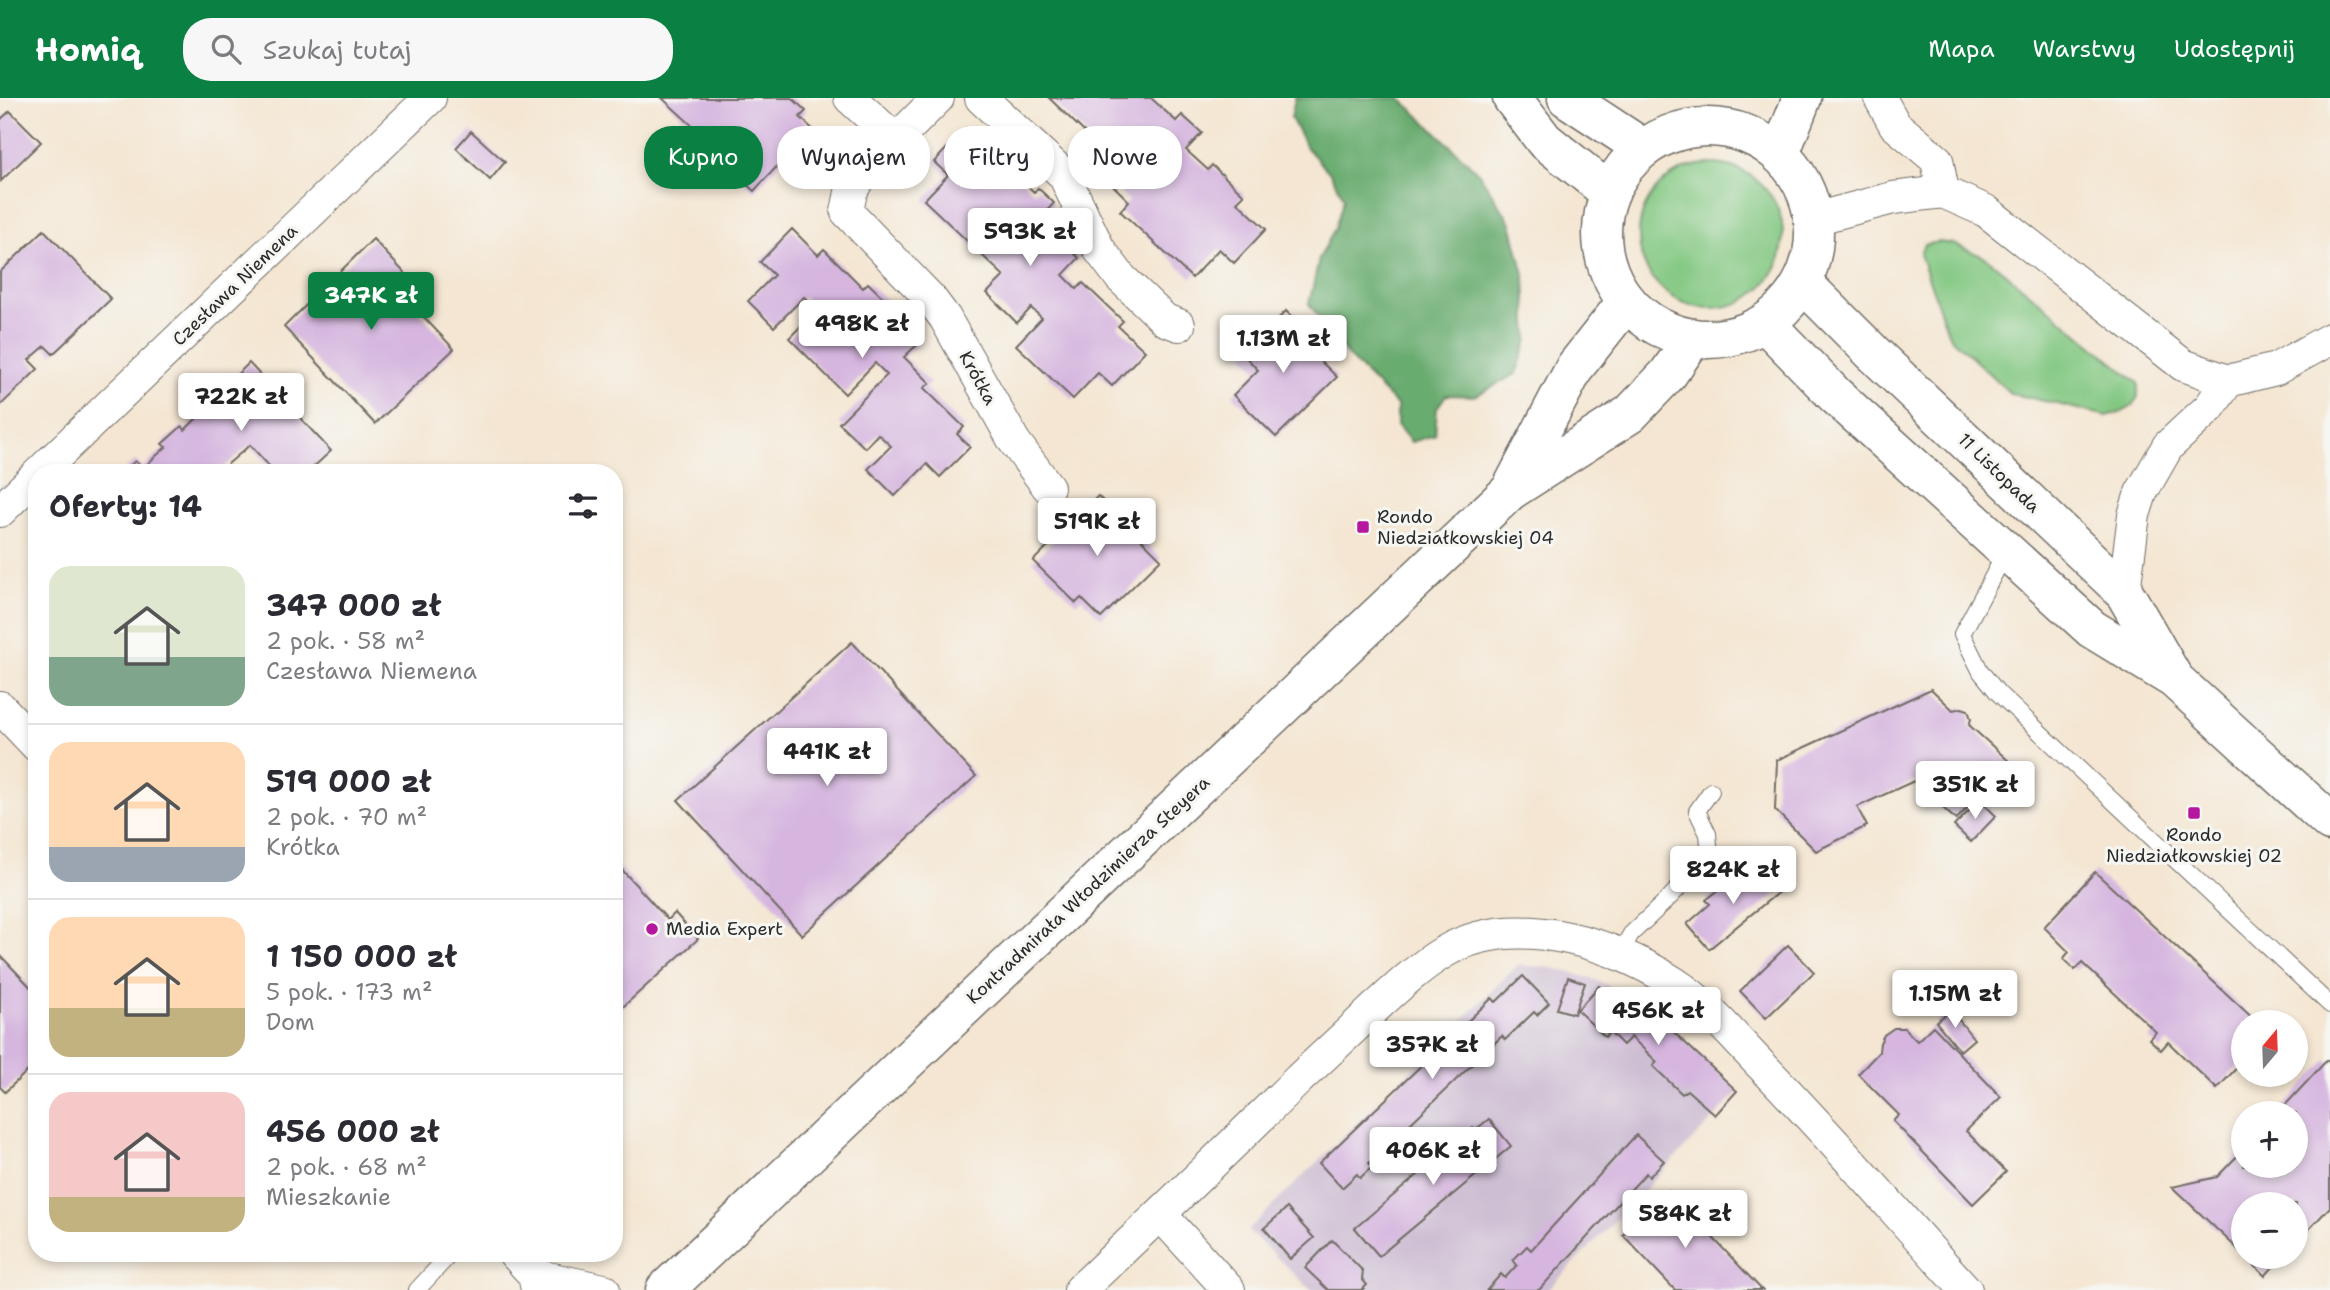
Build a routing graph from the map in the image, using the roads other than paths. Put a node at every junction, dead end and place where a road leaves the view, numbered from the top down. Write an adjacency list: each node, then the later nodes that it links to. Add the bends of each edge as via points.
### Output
1 (430, 98): 25 (street, Czesława Niemena)
2 (850, 98): 10 (street)
3 (938, 98): 11 (street)
4 (981, 98): 21 (street, via 1064,175 1099,249 1121,278 1165,320)
5 (1512, 98): 16 (main road, via 1544,140)
6 (1567, 98): 12 (main road)
7 (1802, 98): 13 (main road)
8 (1880, 98): 15 (street, via 1895,125 1937,160)
9 (1732, 113): 12 (main road, via 1669,134); 13 (main road)
10 (881, 126)
11 (911, 126)
12 (1643, 148): 16 (main road)
13 (1780, 154): 17 (main road, via 1803,184)
14 (853, 189): 27 (street, Krótka, via 847,212 945,318 1014,441)
15 (1943, 192): 17 (street, via 1893,198); 24 (street, via 1986,211 2183,365)
16 (1610, 193): 19 (main road, via 1602,221 1603,250)
17 (1814, 219): 18 (main road, via 1814,252)
18 (1803, 283): 20 (main road, via 1787,305); 31 (main road, 11 Listopada)
19 (1627, 301): 22 (main road, via 1657,326); 28 (main road, Kontradmirała Włodzimierza Steyera, via 1574,367)
20 (1765, 323): 22 (main road, via 1731,337); 30 (main road, 11 Listopada, via 1835,395)
21 (1179, 325)
22 (1693, 338): 28 (main road, Kontradmirała Włodzimierza Steyera, via 1668,374 1630,414)
23 (2330, 339): 24 (street, via 2276,369)
24 (2228, 381): 31 (street, via 2209,408 2168,446 2141,493)
25 (48, 464)
26 (28, 483): 29 (street, Czesława Niemena)
27 (1048, 487)
28 (1510, 491): 44 (main road, Kontradmirała Włodzimierza Steyera)
29 (0, 510)
30 (2006, 552): 32 (main road, 11 Listopada, via 2092,629); 38 (lane, via 1962,634 1981,672)
31 (2124, 592): 32 (main road, 11 Listopada)
32 (2174, 679): 36 (main road, 11 Listopada)
33 (0, 707): 34 (street)
34 (28, 737)
35 (1712, 790): 37 (lane, via 1696,811 1708,834 1710,855 1631,934)
36 (2330, 822)
37 (1619, 955): 39 (street, via 1556,936 1516,932 1479,937 1447,950 1416,970 1379,1004); 47 (street, via 1651,969 1713,1014)
38 (2330, 1005)
39 (1160, 1214): 45 (street); 46 (street)
40 (443, 1262): 42 (lane)
41 (528, 1272): 43 (street)
42 (417, 1290)
43 (604, 1290)
44 (665, 1290)
45 (1080, 1290)
46 (1229, 1290)
47 (1966, 1290)

